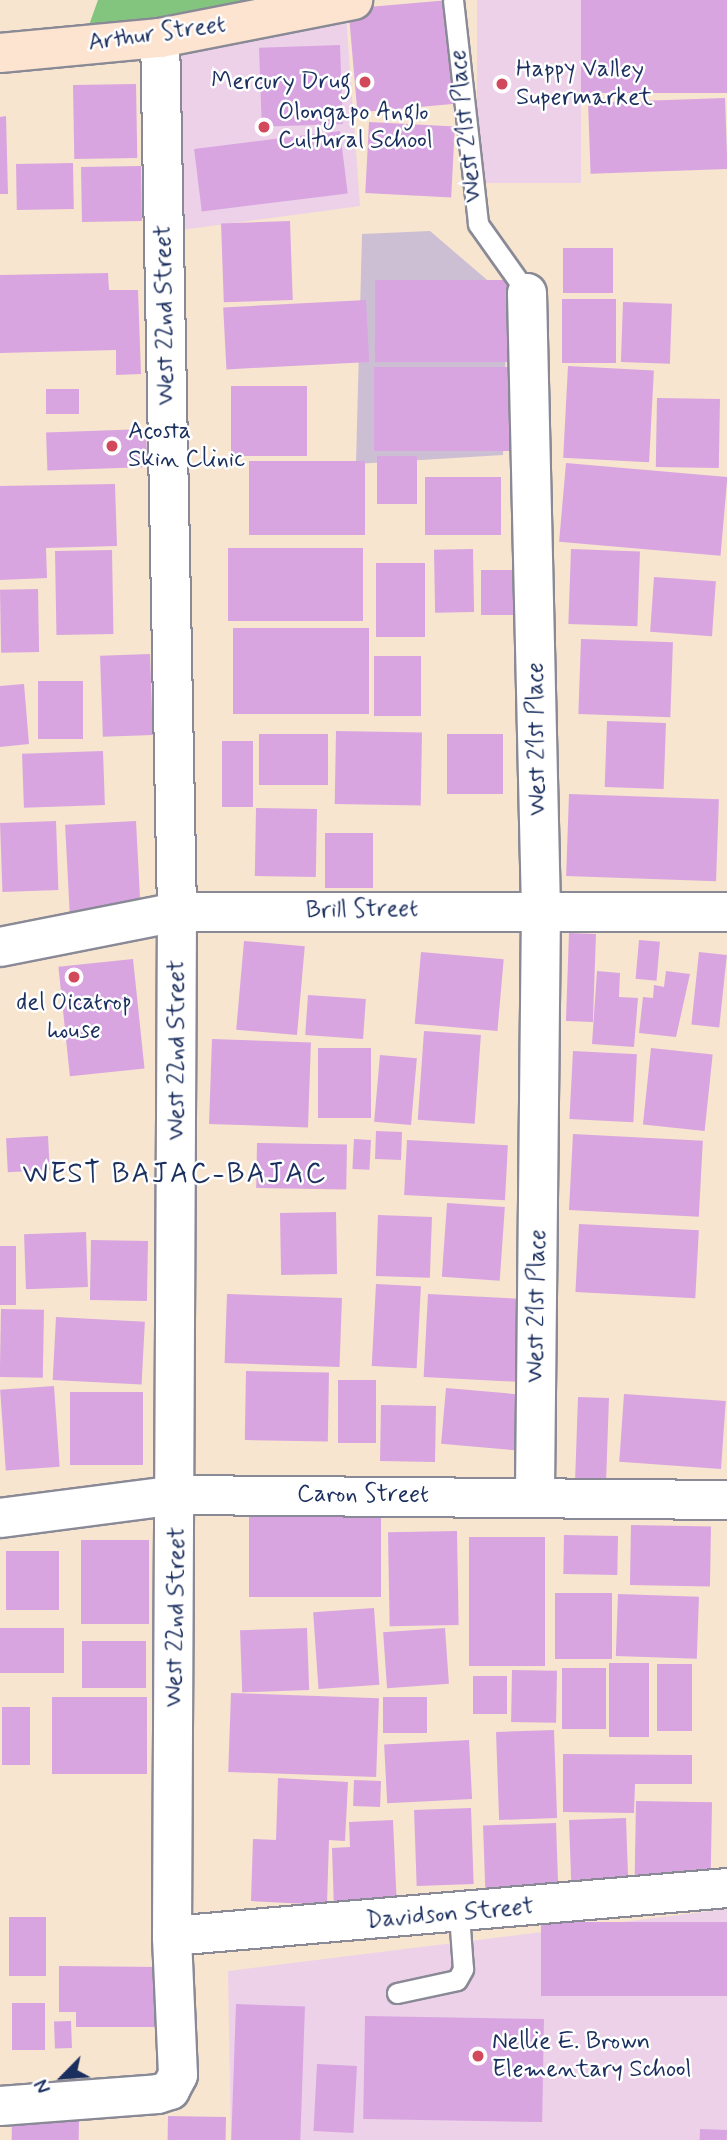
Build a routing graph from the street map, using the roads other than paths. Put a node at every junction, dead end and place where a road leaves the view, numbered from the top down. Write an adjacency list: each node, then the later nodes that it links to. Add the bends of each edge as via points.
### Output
1 (353, 0): 3 (street, Arthur Street)
2 (453, 0): 5 (lane, West 21st Place, via 478,224)
3 (160, 38): 4 (street, Arthur Street); 7 (street, West 22nd Street)
4 (0, 53)
5 (527, 293): 6 (street, West 21st Place)
6 (541, 908): 7 (street, Brill Street); 8 (street, Brill Street); 11 (street, West 21st Place)
7 (177, 912): 9 (street, Brill Street); 10 (street, West 22nd Street)
8 (727, 912)
9 (0, 947)
10 (178, 1495): 11 (street, Caron Street); 13 (street, Caron Street); 16 (street, West 22nd Street)
11 (535, 1496): 12 (street, Caron Street)
12 (727, 1500)
13 (0, 1518)
14 (727, 1888): 15 (street, Davidson Street)
15 (459, 1914): 16 (street, Davidson Street); 17 (lane, via 463,1969 457,1980)
16 (172, 1936): 18 (street, West 22nd Street, via 178,2075 170,2090)
17 (397, 1993)
18 (0, 2106)

